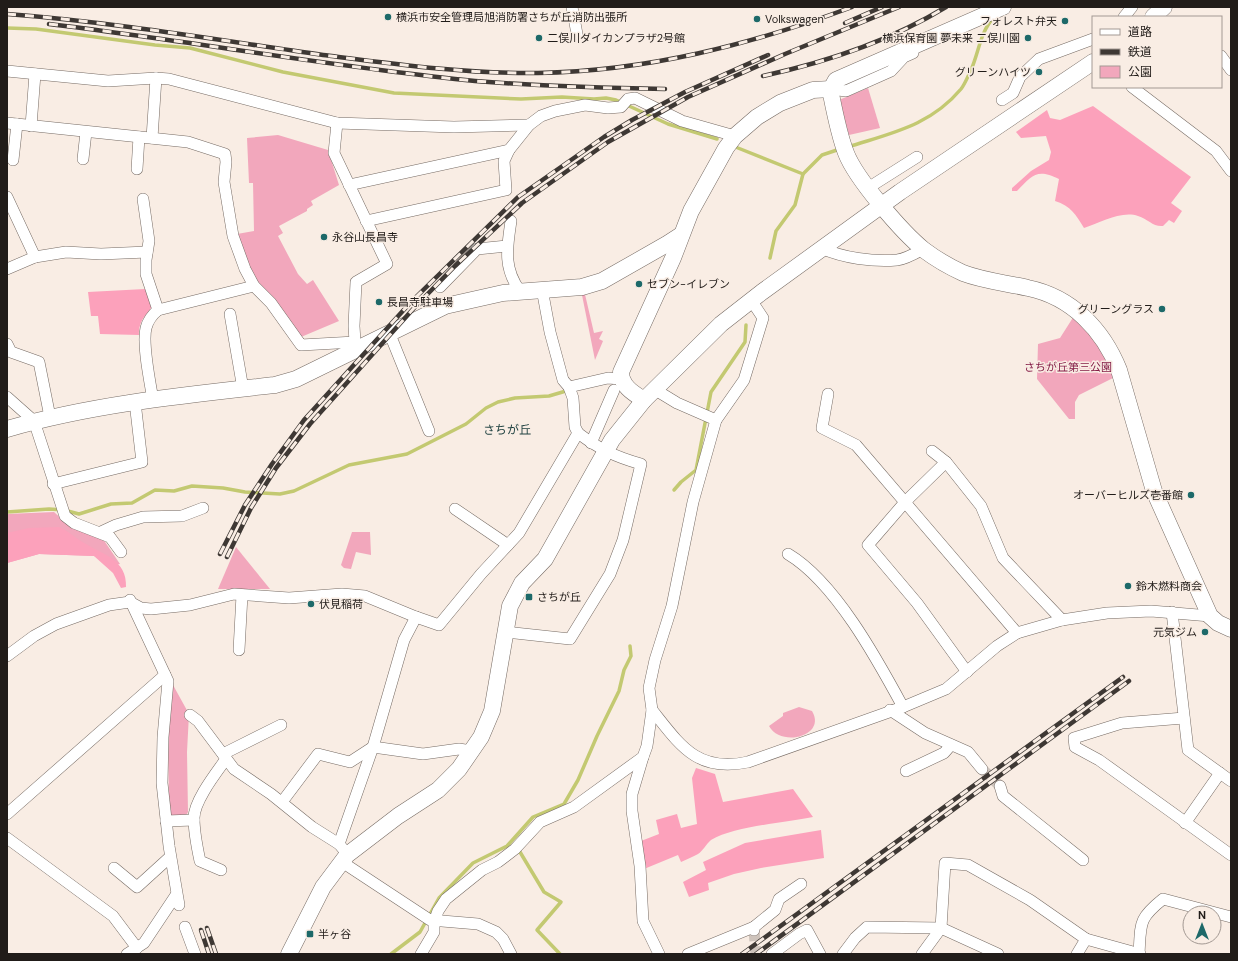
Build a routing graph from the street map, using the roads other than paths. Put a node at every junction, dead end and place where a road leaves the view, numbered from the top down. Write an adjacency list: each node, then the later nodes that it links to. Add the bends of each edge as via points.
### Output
1 (572, 7): 8 (street)
2 (1003, 7): 17 (street, via 836,80)
3 (1132, 7): 5 (street)
4 (1164, 7): 6 (street)
5 (1126, 16)
6 (1154, 16)
7 (976, 25): 17 (street, via 904,57 891,71 846,91)
8 (577, 34)
9 (1092, 39): 18 (street, via 1038,59 1020,77 1014,93)
10 (1222, 57): 12 (street)
11 (1092, 63): 37 (street)
12 (1231, 70)
13 (7, 71): 14 (street)
14 (35, 74): 15 (street, via 108,81); 22 (street)
15 (156, 78): 19 (street, via 169,79); 25 (street)
16 (1133, 88): 32 (street, via 1216,151)
17 (831, 89): 26 (street, via 813,90 780,103 757,117); 34 (street, via 846,154)
18 (1002, 100)
19 (337, 123): 21 (street, via 454,127); 33 (street, via 334,153)
20 (12, 124): 22 (street); 30 (street)
21 (529, 125): 26 (street, via 541,116 585,105 608,108 635,98); 27 (street)
22 (31, 126): 23 (street)
23 (86, 132): 24 (street); 29 (street)
24 (139, 137): 25 (street); 31 (street)
25 (152, 138): 47 (street, via 188,142 225,154 224,182 233,236)
26 (731, 141): 40 (street, via 691,211)
27 (509, 150): 33 (street); 38 (street, via 504,161 506,190)
28 (917, 157): 34 (street)
29 (83, 159)
30 (13, 160)
31 (137, 169)
32 (1231, 171)
33 (349, 185): 38 (street)
34 (868, 188): 37 (street)
35 (7, 197): 45 (street)
36 (143, 199): 44 (street, via 149,241)
37 (882, 204): 42 (street); 43 (street)
38 (366, 221): 56 (street, via 387,264 356,282)
39 (511, 221): 41 (street)
40 (681, 234): 49 (street, via 602,281); 57 (street)
41 (507, 246): 48 (street, via 478,249); 50 (street, via 508,268)
42 (821, 248): 43 (street, via 833,254 880,260 899,260); 51 (street)
43 (923, 249): 88 (street, via 965,274 1045,292 1063,301 1092,324 1112,351 1154,491)
44 (147, 252): 45 (street, via 66,252); 52 (street, via 146,274)
45 (35, 257): 46 (street)
46 (7, 269)
47 (254, 286): 52 (street); 56 (street, via 271,302 301,345)
48 (440, 287)
49 (542, 290): 50 (street); 58 (street, via 563,380)
50 (520, 291): 54 (street, via 445,306)
51 (751, 300): 61 (street, via 721,324); 68 (street, via 763,318 744,380)
52 (158, 310): 63 (street, via 150,316 145,339)
53 (230, 314): 59 (street)
54 (389, 332): 56 (street); 71 (street)
55 (7, 344): 67 (street, via 12,352 38,362)
56 (357, 345): 59 (street, via 296,379 275,385)
57 (618, 384): 58 (street, via 608,378); 61 (street, via 632,392); 73 (street)
58 (569, 386): 72 (street)
59 (243, 389): 63 (street)
60 (828, 394): 78 (street, via 822,428 856,445)
61 (649, 395): 68 (street); 74 (street)
62 (7, 397): 65 (street)
63 (153, 400): 64 (street)
64 (135, 402): 67 (street); 77 (street, via 142,462)
65 (20, 410): 66 (street); 69 (street)
66 (7, 411)
67 (50, 417): 69 (street)
68 (710, 417): 99 (street, via 672,606 649,688)
69 (34, 421): 70 (street); 77 (street)
70 (7, 429)
71 (429, 431)
72 (578, 433): 73 (street); 82 (street, via 519,533)
73 (591, 443): 74 (street)
74 (605, 451): 92 (street, via 545,558 522,583 510,606); 92 (street, via 615,457 641,464 623,540 610,574 570,639)
75 (932, 451): 76 (street)
76 (946, 462): 78 (street); 90 (street, via 981,506 1003,558)
77 (53, 484): 81 (street, via 65,516 74,523)
78 (906, 501): 93 (street); 96 (street, via 868,545 917,603)
79 (203, 508): 81 (street, via 182,516 143,517)
80 (455, 509): 82 (street)
81 (101, 532): 83 (street, via 110,537)
82 (508, 545): 89 (street, via 439,624)
83 (121, 552)
84 (788, 554): 98 (street, via 803,563 843,608 879,661)
85 (242, 595): 86 (street, via 234,594 190,605 151,609 141,608); 89 (street, via 289,598 342,594 365,596); 94 (street)
86 (130, 599): 95 (street, via 56,624); 97 (street)
87 (1172, 612): 88 (street); 90 (street, via 1107,613); 102 (street)
88 (1210, 616): 91 (street)
89 (416, 617): 105 (street, via 404,640)
90 (1062, 620): 93 (street)
91 (1231, 629)
92 (506, 632): 106 (street, via 492,711 481,737)
93 (1016, 633): 96 (street)
94 (239, 650)
95 (7, 656)
96 (967, 672): 98 (street, via 946,689)
97 (164, 675): 115 (street); 117 (street, via 168,681 162,784)
98 (904, 707): 100 (street)
99 (652, 710): 100 (street, via 682,747 696,758 716,765 732,766); 108 (street)
100 (890, 710): 104 (street, via 925,733)
101 (190, 715): 107 (street, via 198,721)
102 (1184, 718): 111 (street, via 1188,750); 118 (street, via 1122,723 1074,738 1075,747 1099,760)
103 (281, 725): 107 (street)
104 (951, 744): 109 (street, via 968,752); 110 (street, via 944,753)
105 (373, 746): 106 (street, via 423,754 459,749); 114 (street, via 350,762 318,754); 120 (street)
106 (471, 751): 120 (street, via 459,769 438,790)
107 (224, 756): 114 (street, via 234,769); 116 (street, via 197,806)
108 (643, 757): 128 (street, via 574,807 540,822 517,847 498,862 482,870 446,899); 138 (street, via 632,794 632,811 640,866 643,921)
109 (982, 769)
110 (906, 771)
111 (1220, 773): 112 (street); 118 (street)
112 (1231, 781)
113 (1000, 786): 123 (street, via 1003,796)
114 (282, 802): 120 (street)
115 (7, 814)
116 (194, 820): 117 (street); 125 (street, via 200,861)
117 (166, 821): 122 (street)
118 (1185, 823): 121 (street)
119 (7, 838): 132 (street, via 113,916)
120 (343, 854): 128 (street); 135 (street)
121 (1231, 855)
122 (170, 857): 124 (street, via 137,887); 132 (street, via 178,900)
123 (1083, 860)
124 (114, 868)
125 (221, 870)
126 (801, 884): 139 (street, via 779,899 775,910 754,928)
127 (1231, 917): 146 (street, via 1163,899 1147,912 1142,921)
128 (429, 920): 136 (street, via 434,932); 137 (street, via 478,924 496,932)
129 (185, 927): 134 (street)
130 (941, 928): 131 (street, via 945,863 968,865 1030,900); 142 (street, via 867,927); 143 (street); 144 (street)
131 (1086, 939): 145 (street); 146 (street)
132 (138, 948): 133 (street)
133 (127, 954)
134 (195, 954)
135 (289, 954)
136 (421, 954)
137 (511, 954)
138 (659, 954)
139 (688, 954)
140 (772, 954): 141 (street, via 807,930)
141 (820, 954)
142 (844, 954)
143 (922, 954)
144 (998, 954)
145 (1077, 954)
146 (1139, 954)

